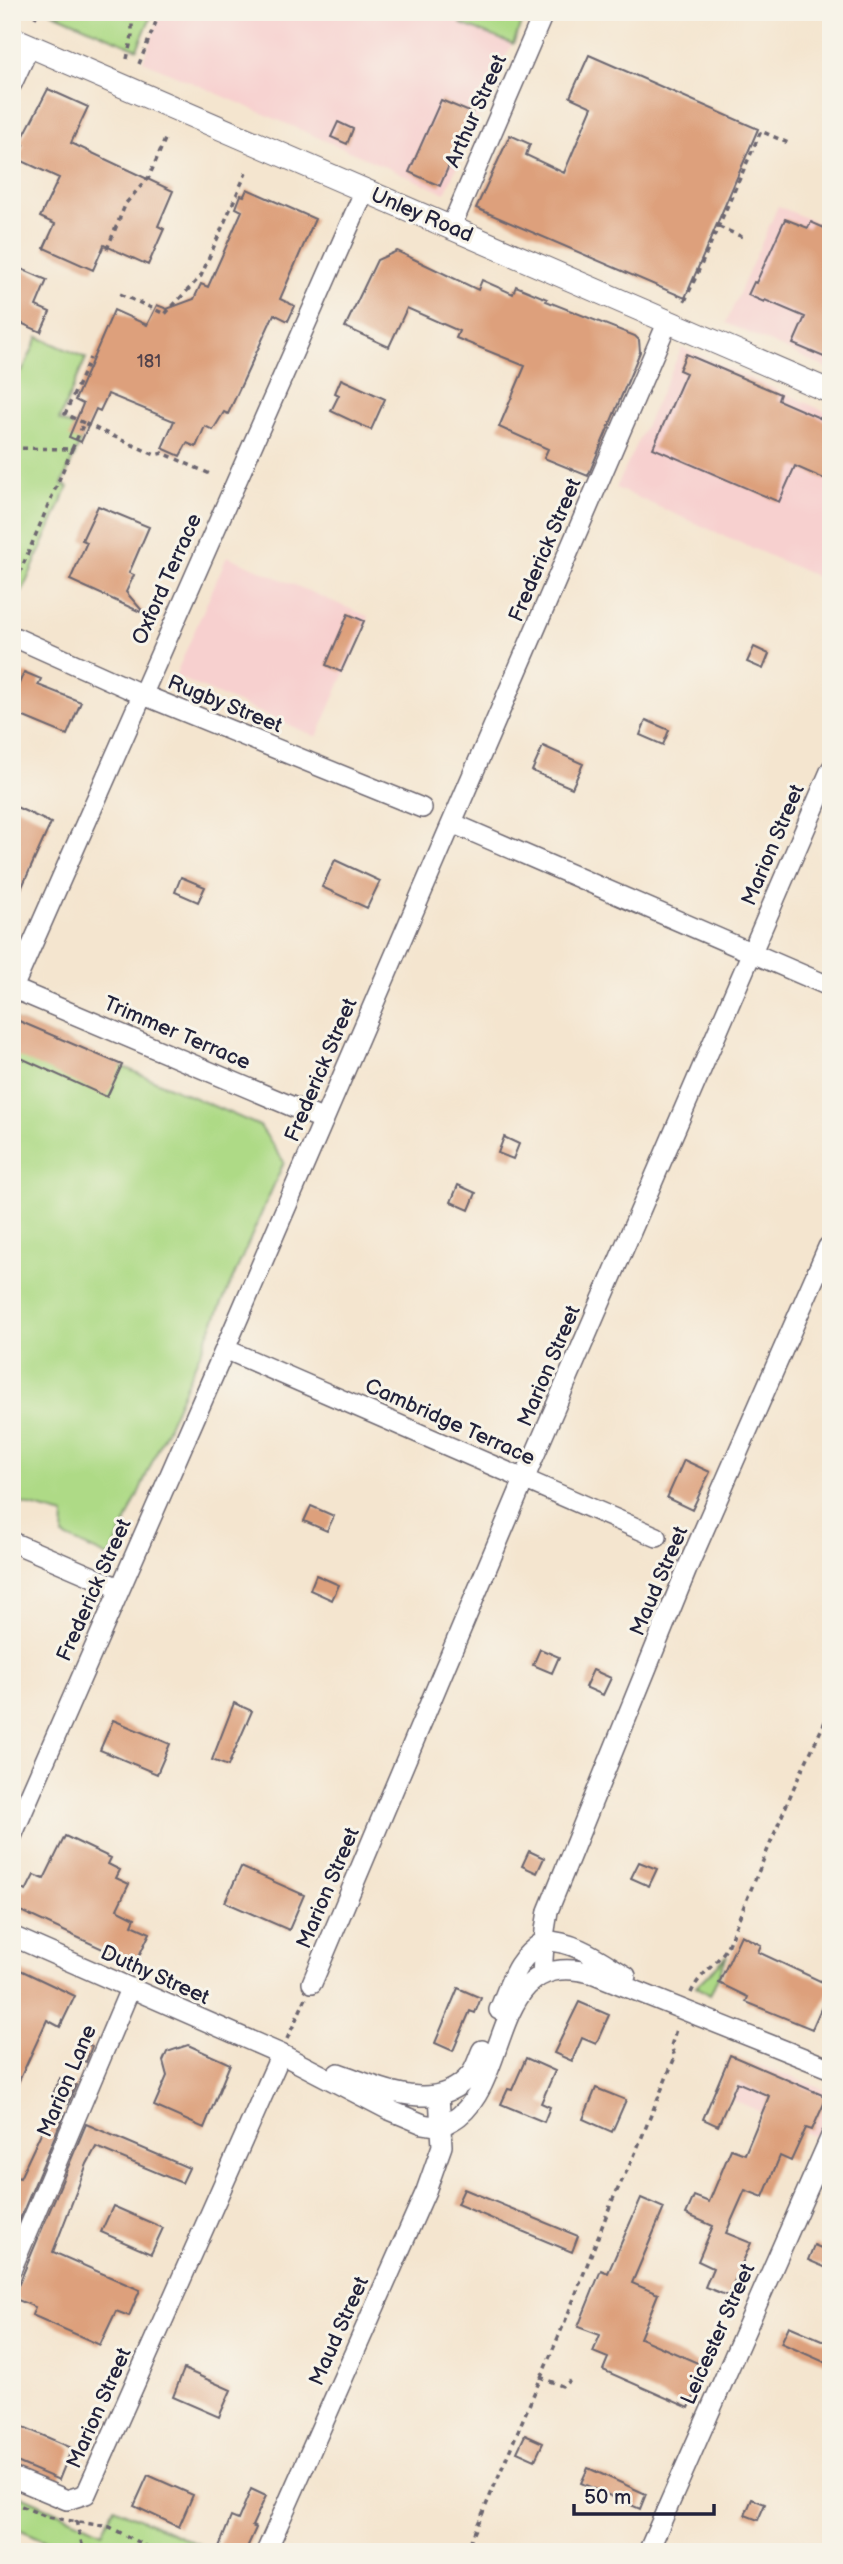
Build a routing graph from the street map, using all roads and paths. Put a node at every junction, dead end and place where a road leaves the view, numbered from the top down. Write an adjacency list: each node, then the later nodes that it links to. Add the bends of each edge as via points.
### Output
1 (38, 12): 5 (path)
2 (132, 12): 7 (path)
3 (160, 12): 8 (path)
4 (544, 12): 14 (street, Arthur Street)
5 (35, 18)
6 (21, 42): 9 (street); 13 (main road, Unley Road)
7 (127, 59)
8 (139, 64)
9 (12, 83)
10 (166, 137): 17 (path, via 149,177 127,203)
11 (788, 143): 15 (path, via 761,131)
12 (246, 173): 18 (path, via 201,276 165,314)
13 (365, 190): 14 (main road, Unley Road); 29 (street, Oxford Terrace)
14 (451, 227): 20 (main road, Unley Road)
15 (719, 227): 16 (path); 19 (path)
16 (745, 237)
17 (107, 249)
18 (120, 294)
19 (685, 301)
20 (668, 321): 22 (main road, Unley Road); 32 (street, Frederick Street)
21 (90, 358): 23 (path, via 65,414)
22 (831, 391)
23 (84, 423): 25 (path); 26 (path)
24 (12, 448): 25 (path)
25 (72, 449): 27 (path)
26 (210, 474)
27 (12, 590)
28 (12, 636): 29 (street, Rugby Street)
29 (141, 694): 31 (street, Rugby Street); 35 (street, Oxford Terrace)
30 (831, 769): 33 (street, Marion Street)
31 (422, 808)
32 (452, 823): 33 (street); 36 (street, Frederick Street)
33 (752, 952): 34 (street); 39 (street, Marion Street)
34 (831, 987)
35 (13, 988): 36 (street, Trimmer Terrace)
36 (324, 1120): 38 (street, Frederick Street)
37 (831, 1247): 46 (street, Maud Street, via 690,1564 548,1911)
38 (225, 1349): 39 (street, Cambridge Terrace); 42 (street, Frederick Street)
39 (524, 1480): 40 (street, Cambridge Terrace); 48 (street, Marion Street)
40 (657, 1537)
41 (12, 1542): 42 (street)
42 (119, 1588): 44 (street, Frederick Street)
43 (831, 1709): 49 (path, via 726,1949)
44 (12, 1836)
45 (12, 1936): 50 (street, Duthy Street)
46 (544, 1941): 47 (street, Maud Street); 51 (street, via 573,1946); 54 (street, via 521,1961 472,2073 457,2088)
47 (542, 1974): 51 (street, via 580,1970); 55 (street, via 517,2000 475,2096 461,2115)
48 (312, 1983): 52 (path)
49 (694, 1987)
50 (130, 1990): 52 (street, Duthy Street); 57 (street, Marion Lane)
51 (681, 2017): 53 (street); 58 (path, via 671,2046 675,2057)
52 (281, 2054): 54 (street, Duthy Street, via 410,2096); 55 (street, Duthy Street, via 387,2109); 61 (street, Marion Street, via 86,2494)
53 (831, 2069)
54 (439, 2095): 55 (street, Maud Street)
55 (441, 2127): 66 (street, Maud Street, via 442,2146 426,2191)
56 (831, 2136): 68 (street, Leicester Street)
57 (12, 2268)
58 (540, 2377): 59 (path, via 562,2386); 67 (path)
59 (570, 2381)
60 (12, 2477): 61 (street)
61 (67, 2500): 63 (path)
62 (12, 2502): 63 (path)
63 (76, 2523): 64 (path); 65 (path, via 110,2527)
64 (84, 2552)
65 (156, 2552)
66 (266, 2552)
67 (466, 2552)
68 (648, 2552)

